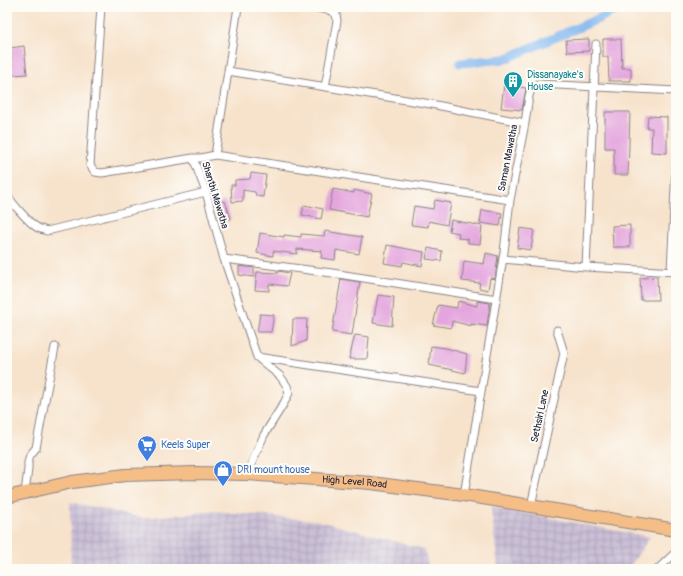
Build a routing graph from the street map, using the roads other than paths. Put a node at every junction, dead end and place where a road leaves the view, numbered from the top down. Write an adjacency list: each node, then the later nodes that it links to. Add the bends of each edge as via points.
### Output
1 (101, 7): 11 (street, Shanthi Mawatha, via 90,165 96,172 102,173)
2 (238, 7): 5 (street)
3 (312, 7): 6 (street, via 336,14 337,21)
4 (596, 44): 7 (street)
5 (228, 71): 6 (street, Saman Mawatha); 10 (street)
6 (325, 87): 9 (street, Saman Mawatha, via 431,104)
7 (594, 87): 8 (street); 9 (street, via 538,84 531,89); 18 (street)
8 (676, 91)
9 (525, 123): 15 (street, Saman Mawatha)
10 (215, 155): 11 (street); 15 (street)
11 (193, 158): 13 (street, Shanthi Mawatha)
12 (676, 168): 19 (street)
13 (206, 192): 14 (street, via 47,231 36,227); 16 (street, Shanthi Mawatha)
14 (7, 195)
15 (510, 200): 17 (street, Saman Mawatha)
16 (224, 259): 20 (street); 23 (street, Shanthi Mawatha)
17 (503, 259): 18 (street); 20 (street, Saman Mawatha)
18 (586, 267): 19 (street)
19 (673, 271)
20 (497, 299): 24 (street, Saman Mawatha)
21 (557, 330): 29 (street, Sethsiri Lane, via 564,353)
22 (55, 347): 26 (street, via 36,448 28,462)
23 (257, 357): 24 (street); 25 (street, via 280,376 289,393 264,435)
24 (481, 391): 27 (street, Saman Mawatha)
25 (247, 474): 26 (highway, High Level Road, via 125,476 72,482); 27 (highway, High Level Road, via 371,483)
26 (26, 493): 28 (highway, High Level Road)
27 (464, 495): 29 (highway, High Level Road)
28 (7, 497)
29 (531, 506): 30 (highway, High Level Road)
30 (676, 530)
31 (676, 552): 32 (street)
32 (658, 569)

